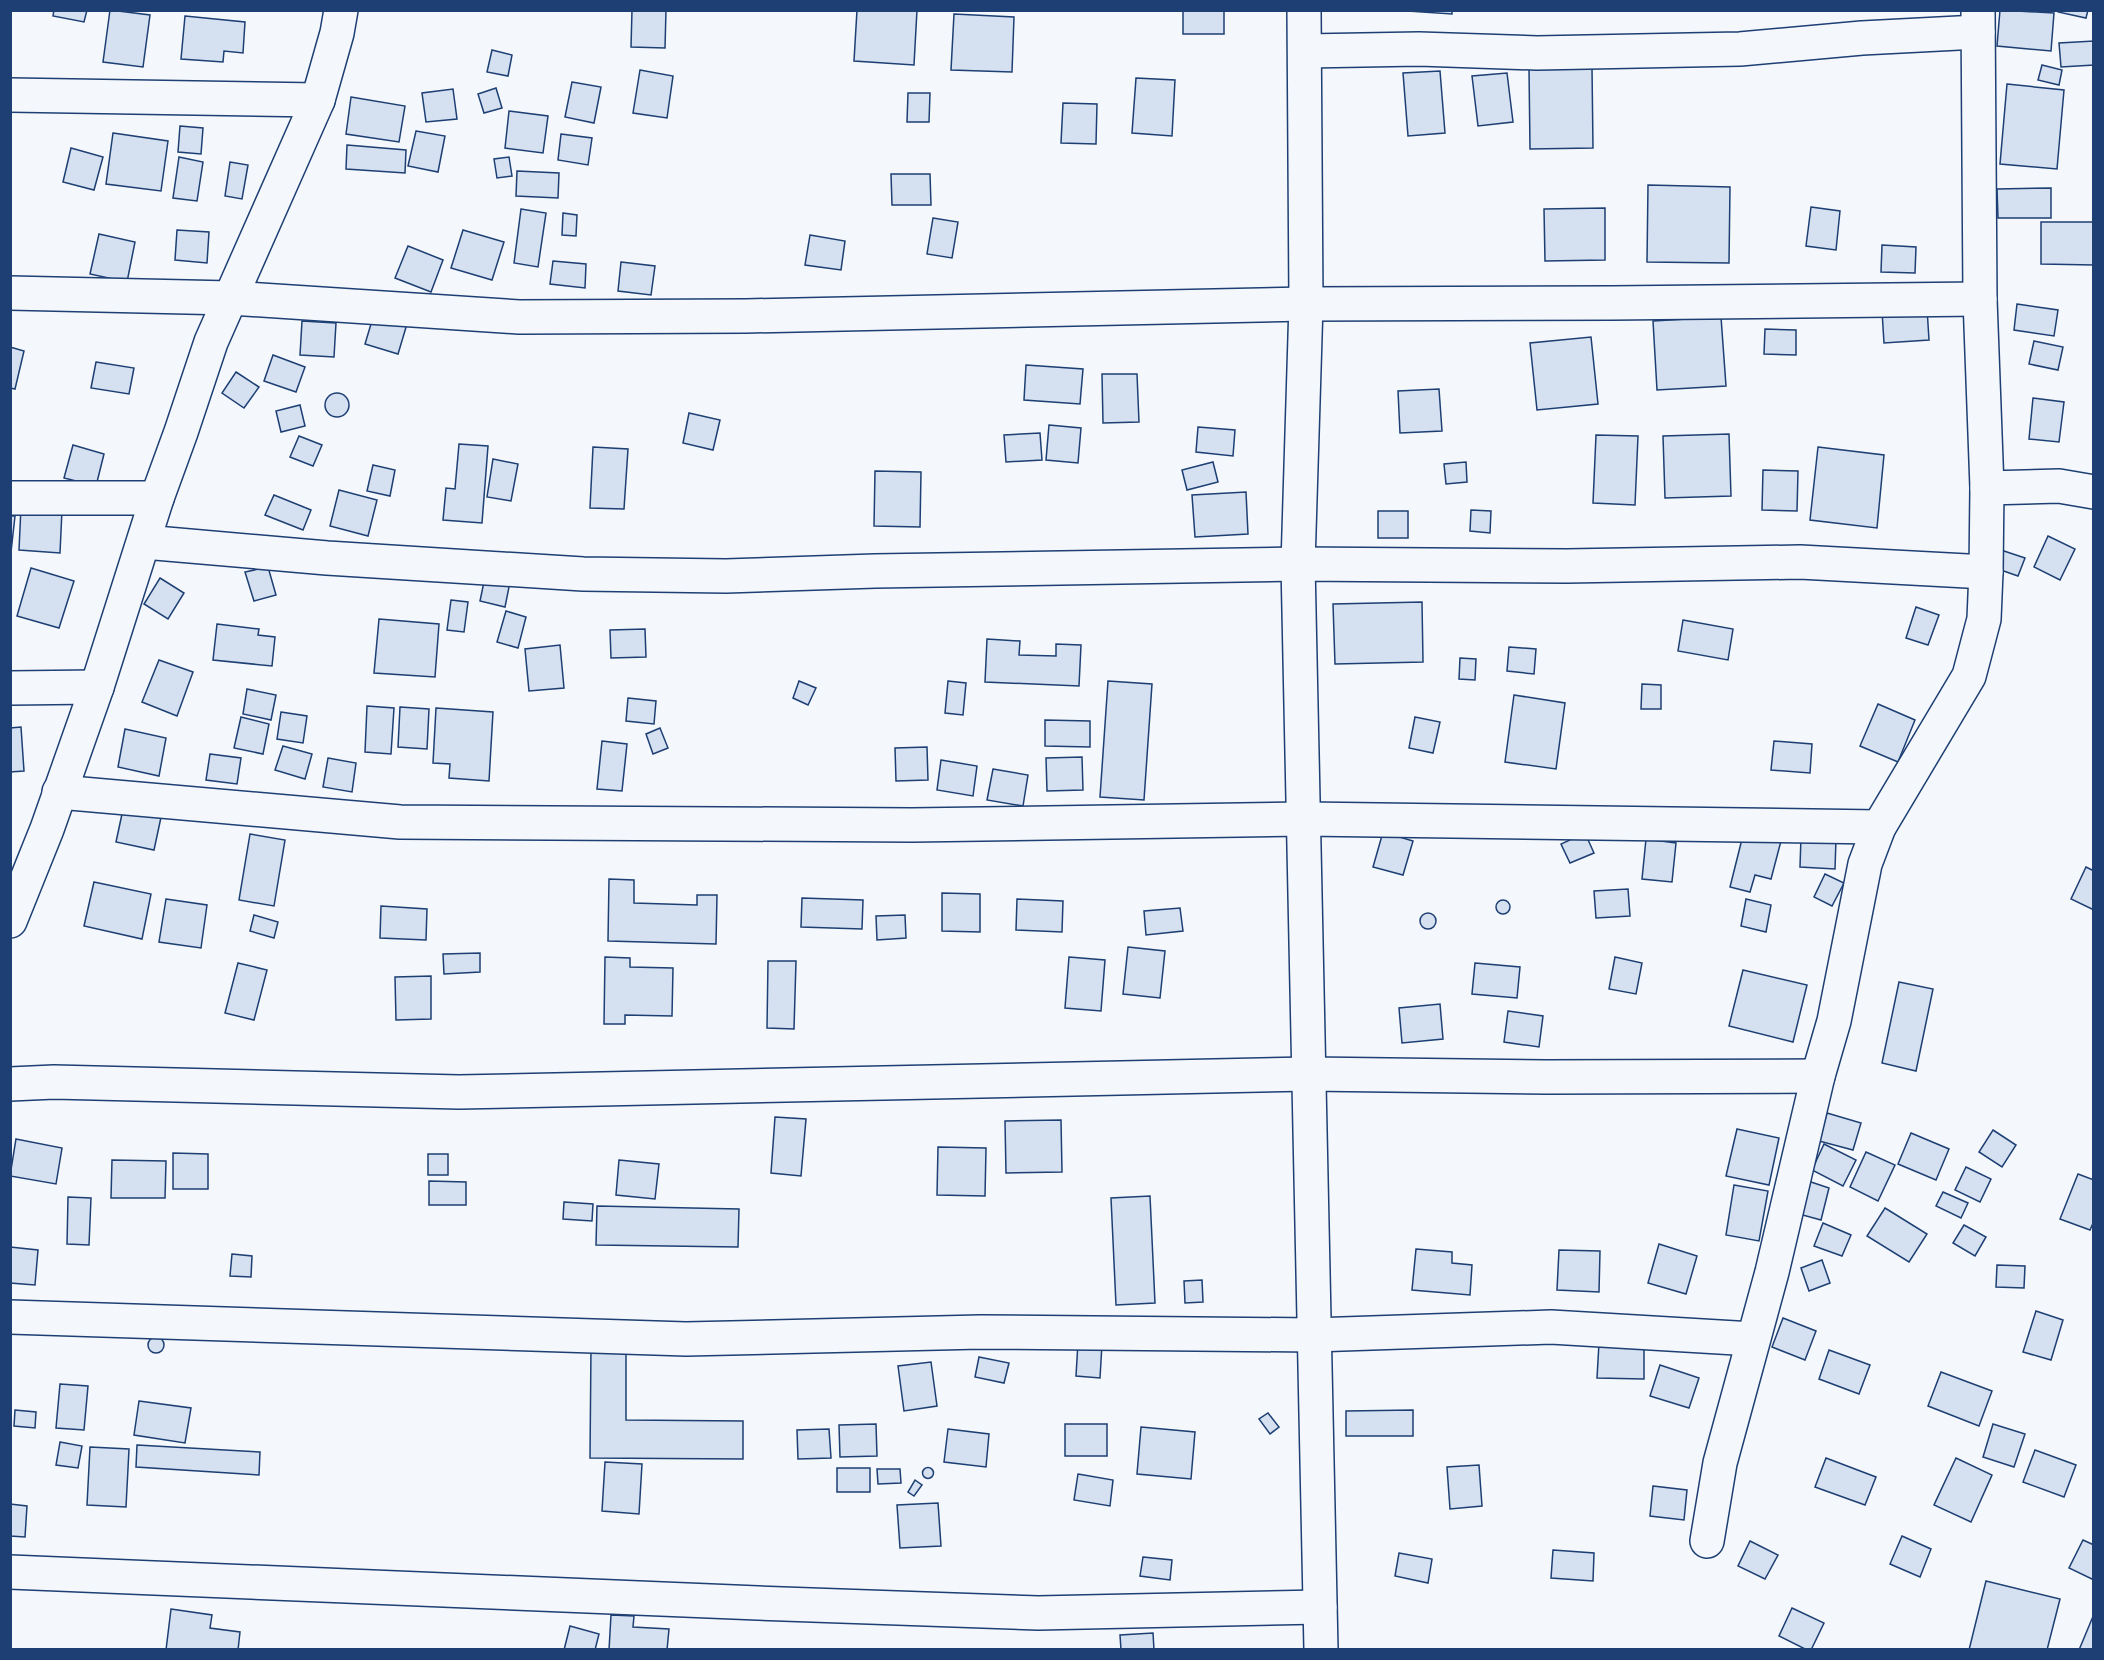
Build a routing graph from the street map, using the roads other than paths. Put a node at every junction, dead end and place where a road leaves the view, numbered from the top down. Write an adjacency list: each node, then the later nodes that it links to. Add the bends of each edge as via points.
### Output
1 (340, 10): 6 (street)
2 (1304, 10): 4 (street)
3 (1978, 21): 4 (street, via 1862,38 1740,49 1537,53); 9 (street)
4 (1306, 51): 10 (street)
5 (10, 95): 6 (street)
6 (318, 100): 8 (street)
7 (10, 293): 8 (street)
8 (231, 298): 10 (street, via 519,317 746,316); 14 (street, via 211,342)
9 (1980, 298): 10 (street); 11 (street)
10 (1306, 303): 16 (street)
11 (1987, 488): 12 (street, via 2059,486); 17 (street)
12 (2094, 492)
13 (10, 498): 14 (street)
14 (157, 498): 15 (street)
15 (144, 542): 16 (street, via 583,574 726,576); 18 (street)
16 (1298, 564): 17 (street, via 1567,566 1800,562); 21 (street)
17 (1986, 572): 22 (street, via 1984,619 1969,676)
18 (97, 687): 19 (street); 20 (street)
19 (10, 688)
20 (59, 792): 21 (street, via 400,822 912,825); 23 (street)
21 (1305, 819): 22 (street); 24 (street)
22 (1879, 827): 25 (street, via 1865,864 1834,1021)
23 (13, 911)
24 (1310, 1074): 25 (street); 26 (street, via 459,1092); 28 (street)
25 (1818, 1076): 29 (street)
26 (10, 1084)
27 (10, 1317): 28 (street, via 686,1339 980,1332)
28 (1313, 1335): 29 (street, via 1551,1327); 32 (street)
29 (1753, 1339): 30 (street, via 1720,1463)
30 (1707, 1541)
31 (10, 1572): 32 (street, via 1038,1613)
32 (1320, 1607): 33 (street)
33 (1321, 1650)

